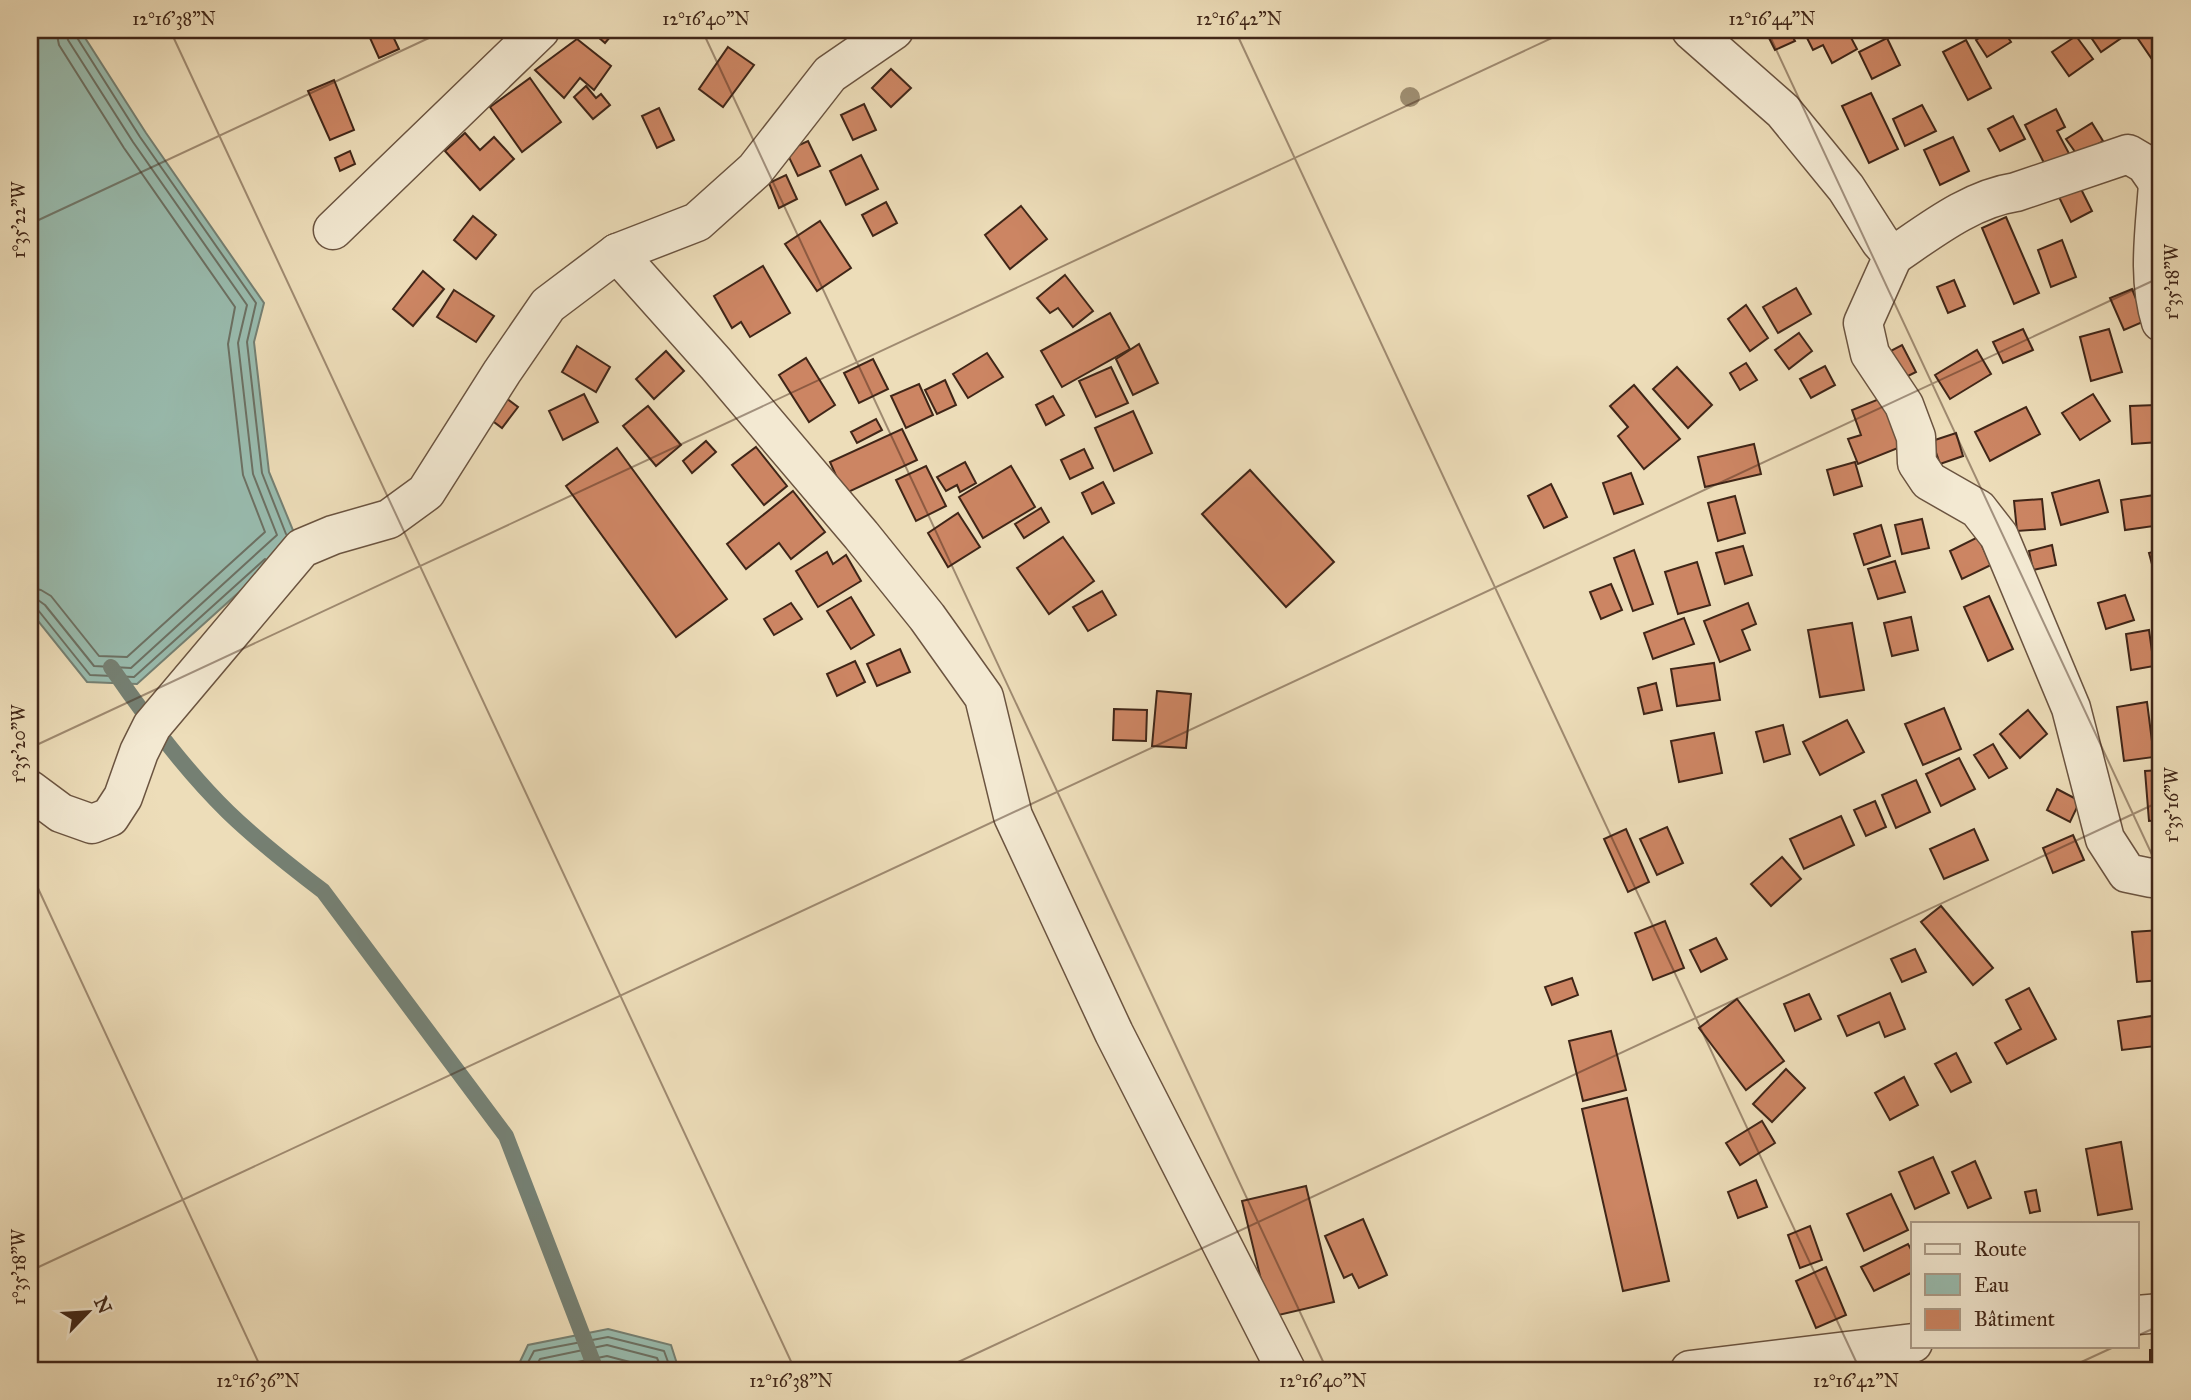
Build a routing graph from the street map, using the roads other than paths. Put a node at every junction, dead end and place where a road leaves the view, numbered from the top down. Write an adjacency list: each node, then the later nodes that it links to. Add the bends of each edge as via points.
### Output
1 (540, 30): 5 (street)
2 (894, 30): 6 (street, via 830,74 755,170 698,222)
3 (1691, 30): 7 (street, via 1783,111 1846,188)
4 (2160, 186): 7 (street, via 2145,164 2128,154 1952,216); 8 (street, via 2153,267)
5 (333, 230)
6 (617, 253): 9 (street, via 548,305 426,492 389,519 302,548 152,726 110,817 92,824 61,813); 14 (street, via 861,536 927,617 984,698 1013,816 1114,1033)
7 (1893, 256): 10 (street, via 1863,323 1870,354 1904,405 1916,437 1917,463 1929,481 1978,509 1999,536 2071,708 2105,839 2127,873)
8 (2161, 322)
9 (30, 790)
10 (2161, 876)
11 (2161, 1313): 12 (street)
12 (2138, 1315)
13 (1911, 1343): 15 (street)
14 (1286, 1370)
15 (1690, 1370)

